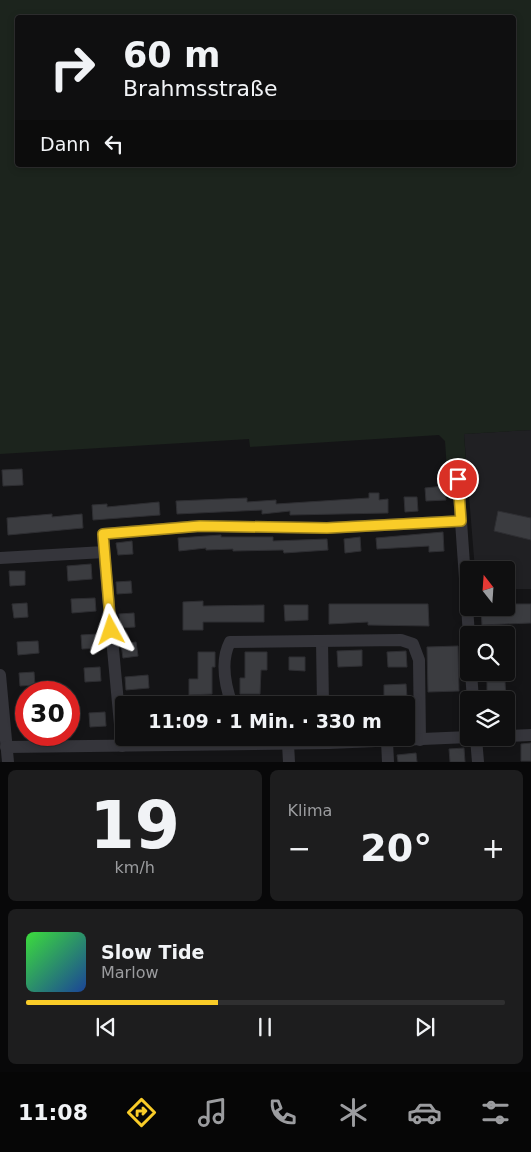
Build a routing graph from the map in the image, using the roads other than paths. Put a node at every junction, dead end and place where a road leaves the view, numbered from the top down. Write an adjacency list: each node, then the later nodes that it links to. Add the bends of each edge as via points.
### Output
1 (458, 479): 2 (street)
2 (461, 521): 3 (street, via 327,528 200,526 113,533 103,534); 5 (street)
3 (104, 552): 4 (street); 8 (street)
4 (0, 558)
5 (468, 626)
6 (322, 641): 9 (street, via 230,642 225,651); 10 (street); 15 (street, via 401,640 413,644 419,660)
7 (0, 675): 20 (street)
8 (117, 696)
9 (229, 696)
10 (323, 696)
11 (531, 734): 12 (street)
12 (515, 735)
13 (460, 738): 15 (street)
14 (415, 740): 15 (street)
15 (420, 740)
16 (122, 746): 20 (street)
17 (288, 746): 22 (street)
18 (387, 746): 23 (street)
19 (477, 746): 24 (street)
20 (6, 747): 21 (street)
21 (8, 762)
22 (288, 762)
23 (388, 762)
24 (478, 762)

